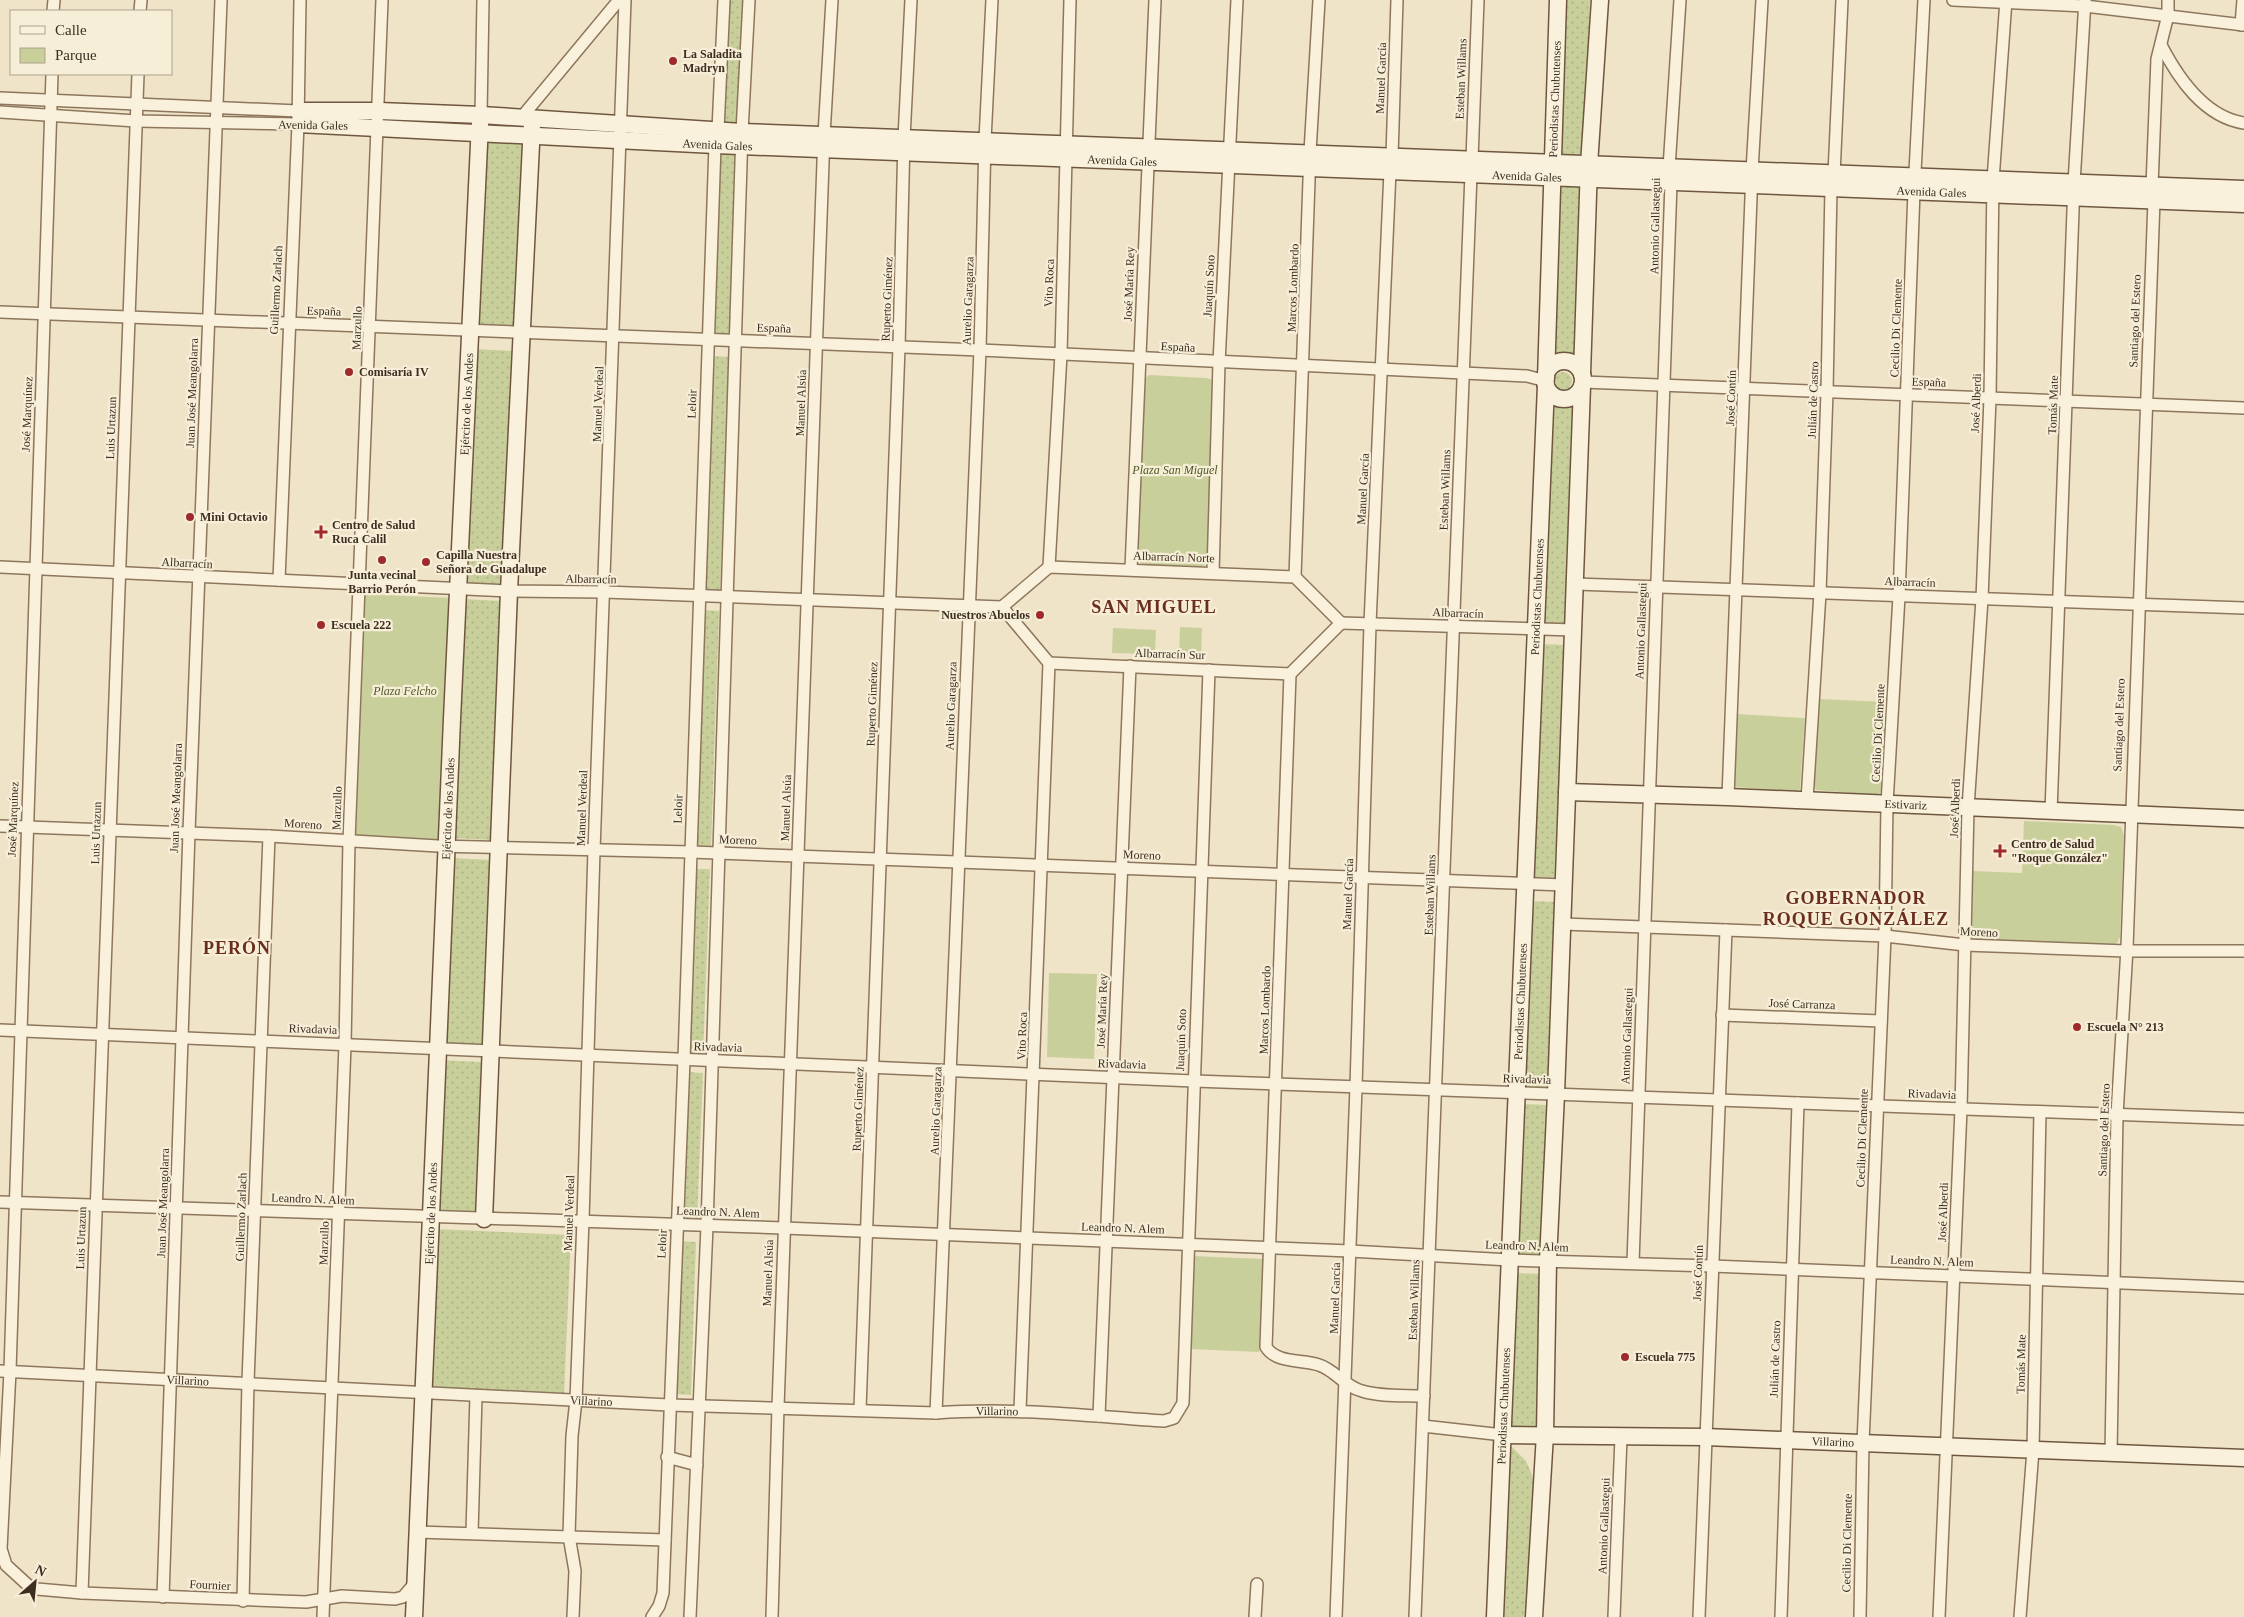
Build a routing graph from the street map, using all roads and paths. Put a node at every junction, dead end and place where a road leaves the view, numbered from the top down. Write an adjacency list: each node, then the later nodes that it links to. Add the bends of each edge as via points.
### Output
1 (221, 0): 37 (street, Juan José Meangolarra)
2 (300, 0): 41 (street, Guillermo Zarlach)
3 (382, 0): 42 (street, Marzullo)
4 (483, 0): 39 (street, Ejército de los Andes)
5 (619, 0): 46 (street)
6 (625, 0): 47 (street, Manuel Verdeal)
7 (724, 0): 49 (street, Leloir)
8 (749, 0): 50 (street)
9 (832, 0): 51 (street, Manuel Alsúa)
10 (912, 0): 52 (street, Ruperto Giménez)
11 (992, 0): 53 (street, Aurelio Garagarza)
12 (1070, 0): 54 (street, Vito Roca)
13 (1155, 0): 56 (street, José María Rey)
14 (1237, 0): 57 (street, Juaquín Soto)
15 (1319, 0): 55 (street, Marcos Lombardo)
16 (1397, 0): 58 (street, Manuel García)
17 (1478, 0): 59 (street, Esteban Willams)
18 (1558, 0): 61 (street, Periodistas Chubutenses)
19 (1600, 0): 62 (street)
20 (1680, 0): 63 (street, Antonio Gallastegui)
21 (1762, 0): 64 (street, José Contín)
22 (1842, 0): 65 (street, Julián de Castro)
23 (1924, 0): 66 (street, Cecilio Di Clemente)
24 (1953, 0): 27 (street)
25 (2168, 0): 29 (street, Santiago del Estero)
26 (2242, 0): 30 (street)
27 (2006, 1): 28 (street); 67 (street, José Alberdi)
28 (2085, 3): 29 (street); 69 (street, Tomás Mate)
29 (2168, 15): 30 (street); 31 (street, Santiago del Estero)
30 (2243, 25)
31 (2162, 45): 45 (street, via 2175,72 2198,98 2219,114); 70 (street, Santiago del Estero, via 2157,59)
32 (52, 75): 35 (street, José Marquínez)
33 (138, 75): 36 (street, Luis Urtazun)
34 (0, 98): 35 (street, Avenida Gales)
35 (51, 102): 36 (street, Avenida Gales); 40 (street, José Marquínez)
36 (137, 105): 37 (street, Avenida Gales); 43 (street, Luis Urtazun)
37 (217, 108): 41 (street, Avenida Gales); 44 (street, Juan José Meangolarra)
38 (0, 112): 40 (street, Avenida Gales)
39 (480, 115): 42 (street, Avenida Gales); 46 (street, Avenida Gales); 48 (street, Ejército de los Andes)
40 (51, 116): 43 (street, Avenida Gales); 73 (street, José Marquínez)
41 (298, 117): 42 (street, Avenida Gales); 44 (street, Avenida Gales); 76 (street, Guillermo Zarlach)
42 (378, 119): 48 (street, Avenida Gales); 77 (street, Marzullo)
43 (136, 121): 44 (street, Avenida Gales); 74 (street, Luis Urtazun)
44 (216, 123): 75 (street, Juan José Meangolarra)
45 (2244, 123)
46 (528, 124): 47 (street, Avenida Gales); 48 (street, Avenida Gales); 79 (street)
47 (621, 132): 49 (street, Avenida Gales); 80 (street, Manuel Verdeal)
48 (480, 133): 78 (street, Ejército de los Andes)
49 (717, 138): 50 (street, Avenida Gales); 81 (street, Leloir)
50 (742, 138): 51 (street, Avenida Gales); 82 (street)
51 (824, 142): 52 (street, Avenida Gales); 83 (street, Manuel Alsúa)
52 (905, 145): 53 (street, Avenida Gales); 84 (street, Ruperto Giménez)
53 (986, 148): 54 (street, Avenida Gales); 85 (street, Aurelio Garagarza)
54 (1066, 151): 56 (street, Avenida Gales); 86 (street, Vito Roca)
55 (1310, 152): 57 (street, Avenida Gales); 58 (street, Avenida Gales); 60 (street, Marcos Lombardo)
56 (1147, 154): 57 (street, Avenida Gales); 87 (street, José María Rey)
57 (1229, 156): 60 (street, Avenida Gales); 88 (street, Juaquín Soto)
58 (1391, 164): 59 (street, Avenida Gales); 60 (street, Avenida Gales); 90 (street, Manuel García)
59 (1472, 166): 61 (street, Avenida Gales); 91 (street, Esteban Willams)
60 (1310, 169): 89 (street, Marcos Lombardo)
61 (1551, 170): 62 (street, Avenida Gales); 93 (street, Periodistas Chubutenses)
62 (1589, 172): 63 (street, Avenida Gales); 92 (street)
63 (1670, 176): 64 (street, Avenida Gales); 94 (street, Antonio Gallastegui)
64 (1751, 178): 65 (street, Avenida Gales); 95 (street, José Contín)
65 (1832, 181): 66 (street, Avenida Gales); 96 (street, Julián de Castro)
66 (1914, 185): 67 (street, Avenida Gales); 97 (street, Cecilio Di Clemente)
67 (1994, 187): 69 (street, Avenida Gales); 98 (street, José Alberdi)
68 (2244, 189): 70 (street, Avenida Gales)
69 (2074, 190): 70 (street, Avenida Gales); 99 (street, Tomás Mate)
70 (2153, 193): 71 (street, Avenida Gales); 100 (street, Santiago del Estero)
71 (2244, 204)
72 (0, 312): 73 (street, España)
73 (45, 314): 74 (street, España); 104 (street, José Marquínez)
74 (129, 317): 75 (street, España); 106 (street, Luis Urtazun)
75 (209, 320): 76 (street, España); 108 (street, Juan José Meangolarra)
76 (288, 324): 77 (street, España); 110 (street, Guillermo Zarlach)
77 (371, 326): 78 (street, España); 111 (street, Marzullo)
78 (471, 330): 79 (street, España); 114 (street, Ejército de los Andes)
79 (523, 332): 80 (street, España); 116 (street)
80 (614, 336): 81 (street, España); 117 (street, Manuel Verdeal)
81 (707, 340): 82 (street, España); 119 (street, Leloir)
82 (735, 341): 83 (street, España); 121 (street)
83 (817, 344): 84 (street, España); 123 (street, Manuel Alsúa)
84 (899, 347): 85 (street, España); 125 (street, Ruperto Giménez)
85 (980, 350): 86 (street, España); 127 (street, Aurelio Garagarza)
86 (1061, 354): 87 (street, España); 103 (street, Vito Roca)
87 (1140, 359): 88 (street, España); 105 (street, José María Rey)
88 (1219, 362): 89 (street, España); 107 (street, Juaquín Soto)
89 (1304, 367): 90 (street, España); 109 (street, Marcos Lombardo)
90 (1382, 371): 91 (street, España); 131 (street, Manuel García)
91 (1463, 374): 93 (street, España, via 1527,376); 132 (street, Esteban Willams)
92 (1582, 381): 93 (street, via 1575,396 1564,399 1553,395); 93 (street, via 1574,364 1562,362 1550,368); 94 (street, España); 112 (street)
93 (1546, 382): 133 (street, Periodistas Chubutenses)
94 (1663, 385): 95 (street, España); 113 (street, Antonio Gallastegui)
95 (1745, 388): 96 (street, España); 115 (street, José Contín)
96 (1827, 392): 97 (street, España); 118 (street, Julián de Castro)
97 (1908, 395): 98 (street, España); 120 (street, Cecilio Di Clemente)
98 (1990, 398): 99 (street, España); 122 (street, José Alberdi)
99 (2067, 401): 100 (street, España); 124 (street, Tomás Mate)
100 (2145, 404): 101 (street, España); 126 (street, Santiago del Estero)
101 (2244, 408)
102 (0, 567): 104 (street, Albarracín)
103 (1049, 567): 105 (street, Albarracín Norte); 128 (street)
104 (34, 568): 106 (street, Albarracín); 149 (street, José Marquínez)
105 (1131, 569): 107 (street, Albarracín Norte)
106 (120, 572): 108 (street, Albarracín); 150 (street, Luis Urtazun)
107 (1213, 573): 109 (street, Albarracín Norte)
108 (198, 577): 110 (street, Albarracín); 151 (street, Juan José Meangolarra)
109 (1295, 578): 130 (street)
110 (279, 580): 111 (street, Albarracín)
111 (360, 584): 114 (street, Albarracín); 153 (street, Marzullo)
112 (1576, 584): 113 (street, Albarracín); 134 (street)
113 (1656, 587): 115 (street, Albarracín); 140 (street, Antonio Gallastegui)
114 (458, 588): 116 (street, Albarracín); 154 (street, Ejército de los Andes)
115 (1737, 590): 118 (street, Albarracín); 141 (street, José Contín)
116 (509, 591): 117 (street, Albarracín); 155 (street)
117 (605, 592): 119 (street, Albarracín); 156 (street, Manuel Verdeal)
118 (1820, 593): 120 (street, Albarracín); 142 (street, Julián de Castro)
119 (699, 596): 121 (street, Albarracín); 157 (street, Leloir)
120 (1899, 596): 122 (street, Albarracín); 143 (street, Cecilio Di Clemente)
121 (727, 598): 123 (street, Albarracín); 158 (street)
122 (1982, 599): 124 (street, Albarracín); 144 (street, José Alberdi)
123 (808, 601): 125 (street, Albarracín); 159 (street, Manuel Alsúa)
124 (2059, 602): 126 (street, Albarracín); 145 (street, Tomás Mate)
125 (890, 604): 127 (street, Albarracín); 160 (street, Ruperto Giménez)
126 (2138, 604): 129 (street, Albarracín); 146 (street, Santiago del Estero)
127 (968, 607): 128 (street, Albarracín); 161 (street, Aurelio Garagarza)
128 (1002, 607): 135 (street)
129 (2244, 608)
130 (1341, 623): 131 (street, Albarracín); 138 (street)
131 (1370, 624): 132 (street, Albarracín); 166 (street, Manuel García)
132 (1454, 626): 133 (street, Albarracín); 167 (street, Esteban Willams)
133 (1536, 628): 134 (street, Albarracín); 168 (street, Periodistas Chubutenses)
134 (1574, 630): 139 (street)
135 (1049, 663): 136 (street, Albarracín Sur); 162 (street, Vito Roca)
136 (1130, 666): 137 (street, Albarracín Sur); 163 (street, José María Rey)
137 (1208, 670): 138 (street, Albarracín Sur); 164 (street, Juaquín Soto)
138 (1290, 674): 165 (street, Marcos Lombardo)
139 (1566, 792): 140 (street, Estivariz); 169 (street)
140 (1648, 795): 141 (street, Estivariz); 171 (street, Antonio Gallastegui)
141 (1728, 797): 142 (street, Estivariz)
142 (1807, 800): 143 (street, Estivariz)
143 (1887, 804): 144 (street, Estivariz); 173 (street, Cecilio Di Clemente)
144 (1968, 808): 145 (street, Estivariz); 174 (street, José Alberdi)
145 (2051, 812): 146 (street, Estivariz)
146 (2130, 815): 147 (street, Estivariz); 175 (street, Santiago del Estero)
147 (2244, 819)
148 (0, 826): 149 (street, Moreno)
149 (26, 827): 150 (street, Moreno); 180 (street, José Marquínez)
150 (110, 830): 151 (street, Moreno); 181 (street, Luis Urtazun)
151 (189, 832): 152 (street, Moreno); 182 (street, Juan José Meangolarra)
152 (269, 836): 153 (street, Moreno); 183 (street, Guillermo Zarlach)
153 (350, 841): 154 (street, Moreno); 184 (street, Marzullo)
154 (447, 846): 155 (street, Moreno); 185 (street, Ejército de los Andes)
155 (500, 847): 156 (street, Moreno); 186 (street)
156 (594, 850): 157 (street, Moreno); 187 (street, Manuel Verdeal)
157 (691, 852): 158 (street, Moreno); 188 (street, Leloir)
158 (719, 853): 159 (street, Moreno); 189 (street)
159 (798, 856): 160 (street, Moreno); 190 (street, Manuel Alsúa)
160 (880, 859): 161 (street, Moreno); 191 (street, Ruperto Giménez)
161 (960, 862): 162 (street, Moreno); 192 (street, Aurelio Garagarza)
162 (1042, 865): 163 (street, Moreno); 193 (street, Vito Roca)
163 (1121, 868): 164 (street, Moreno); 194 (street, José María Rey)
164 (1202, 871): 165 (street, Moreno); 195 (street, Juaquín Soto)
165 (1283, 875): 166 (street, Moreno); 196 (street, Marcos Lombardo)
166 (1362, 878): 167 (street, Moreno); 197 (street, Manuel García)
167 (1444, 881): 168 (street, Moreno); 198 (street, Esteban Willams)
168 (1526, 884): 169 (street, Moreno); 199 (street, Periodistas Chubutenses)
169 (1564, 885): 170 (street)
170 (1563, 924): 171 (street, Moreno); 200 (street)
171 (1645, 927): 172 (street, Moreno); 201 (street, Antonio Gallastegui)
172 (1726, 930): 173 (street, Moreno); 177 (street, José Contín)
173 (1885, 936): 174 (street, Moreno); 178 (street, Cecilio Di Clemente)
174 (1965, 945): 175 (street, Moreno); 205 (street, José Alberdi)
175 (2126, 951): 176 (street, Moreno); 207 (street, Santiago del Estero)
176 (2244, 951)
177 (1722, 1015): 178 (street, José Carranza); 202 (street, José Contín)
178 (1881, 1021): 204 (street, Cecilio Di Clemente)
179 (0, 1030): 180 (street, Rivadavia)
180 (20, 1030): 181 (street, Rivadavia); 210 (street, José Marquínez)
181 (102, 1034): 182 (street, Rivadavia); 211 (street, Luis Urtazun)
182 (183, 1038): 183 (street, Rivadavia); 212 (street, Juan José Meangolarra)
183 (262, 1041): 184 (street, Rivadavia); 213 (street, Guillermo Zarlach)
184 (345, 1045): 185 (street, Rivadavia); 214 (street, Marzullo)
185 (439, 1049): 186 (street, Rivadavia); 215 (street, Ejército de los Andes)
186 (492, 1051): 187 (street, Rivadavia); 216 (street)
187 (587, 1055): 188 (street, Rivadavia); 217 (street, Manuel Verdeal)
188 (684, 1060): 189 (street, Rivadavia); 218 (street, Leloir)
189 (712, 1060): 190 (street, Rivadavia); 219 (street)
190 (790, 1064): 191 (street, Rivadavia); 220 (street, Manuel Alsúa)
191 (873, 1067): 192 (street, Rivadavia); 221 (street, Ruperto Giménez)
192 (951, 1070): 193 (street, Rivadavia); 222 (street, Aurelio Garagarza)
193 (1034, 1074): 194 (street, Rivadavia); 223 (street, Vito Roca)
194 (1113, 1077): 195 (street, Rivadavia); 224 (street, José María Rey)
195 (1194, 1081): 196 (street, Rivadavia); 225 (street, Juaquín Soto)
196 (1276, 1084): 197 (street, Rivadavia); 226 (street, Marcos Lombardo)
197 (1356, 1087): 198 (street, Rivadavia); 227 (street, Manuel García)
198 (1436, 1089): 199 (street, Rivadavia); 228 (street, Esteban Willams)
199 (1517, 1093): 200 (street, Rivadavia); 229 (street, Periodistas Chubutenses)
200 (1556, 1094): 201 (street, Rivadavia); 230 (street)
201 (1639, 1097): 202 (street, Rivadavia); 231 (street, Antonio Gallastegui)
202 (1719, 1100): 203 (street, Rivadavia); 232 (street, José Contín)
203 (1798, 1103): 204 (street, Rivadavia); 233 (street, Julián de Castro)
204 (1877, 1106): 205 (street, Rivadavia); 234 (street, Cecilio Di Clemente)
205 (1961, 1109): 206 (street, Rivadavia); 235 (street, José Alberdi)
206 (2040, 1112): 207 (street, Rivadavia); 236 (street, Tomás Mate)
207 (2117, 1115): 208 (street, Rivadavia); 237 (street, Santiago del Estero)
208 (2244, 1119)
209 (0, 1202): 210 (street, Leandro N. Alem)
210 (15, 1202): 211 (street, Leandro N. Alem); 239 (street, José Marquínez)
211 (96, 1205): 212 (street, Leandro N. Alem); 240 (street, Luis Urtazun)
212 (177, 1208): 213 (street, Leandro N. Alem); 241 (street, Juan José Meangolarra)
213 (255, 1211): 214 (street, Leandro N. Alem); 242 (street, Guillermo Zarlach)
214 (339, 1214): 215 (street, Leandro N. Alem); 244 (street, Marzullo)
215 (431, 1217): 216 (street, Leandro N. Alem); 245 (street, Ejército de los Andes)
216 (484, 1219): 217 (street, Leandro N. Alem)
217 (583, 1220): 218 (street, Leandro N. Alem); 248 (street, Manuel Verdeal)
218 (677, 1224): 219 (street, Leandro N. Alem); 249 (street, Leloir)
219 (707, 1226): 220 (street, Leandro N. Alem); 250 (street)
220 (784, 1228): 221 (street, Leandro N. Alem); 251 (street, Manuel Alsúa)
221 (867, 1231): 222 (street, Leandro N. Alem); 252 (street, Ruperto Giménez)
222 (945, 1234): 223 (street, Leandro N. Alem); 255 (street, Aurelio Garagarza)
223 (1027, 1238): 224 (street, Leandro N. Alem); 253 (street, Vito Roca)
224 (1106, 1241): 225 (street, Leandro N. Alem); 256 (street, José María Rey)
225 (1188, 1244): 226 (street, Leandro N. Alem); 254 (street, Juaquín Soto, via 1183,1403)
226 (1270, 1248): 227 (street, Leandro N. Alem); 243 (street, Marcos Lombardo, via 1266,1347 1279,1358 1325,1366)
227 (1350, 1251): 228 (street, Leandro N. Alem); 243 (street, Manuel García)
228 (1429, 1255): 229 (street, Leandro N. Alem); 247 (street, Esteban Willams)
229 (1510, 1260): 230 (street, Leandro N. Alem); 259 (street, Periodistas Chubutenses)
230 (1548, 1261): 231 (street, Leandro N. Alem); 258 (street)
231 (1633, 1263): 232 (street, Leandro N. Alem)
232 (1712, 1266): 233 (street, Leandro N. Alem); 261 (street, José Contín)
233 (1792, 1270): 234 (street, Leandro N. Alem); 262 (street, Julián de Castro)
234 (1870, 1273): 235 (street, Leandro N. Alem); 263 (street, Cecilio Di Clemente)
235 (1954, 1276): 236 (street, Leandro N. Alem); 264 (street, José Alberdi)
236 (2036, 1280): 237 (street, Leandro N. Alem); 265 (street, Tomás Mate)
237 (2114, 1283): 238 (street, Leandro N. Alem); 266 (street, Santiago del Estero)
238 (2244, 1288)
239 (5, 1371): 240 (street, Villarino); 274 (street, José Marquínez, via 1,1549)
240 (89, 1377): 241 (street, Villarino); 277 (street, Luis Urtazun)
241 (170, 1380): 242 (street, Villarino); 278 (street, Juan José Meangolarra)
242 (248, 1382): 244 (street, Villarino); 279 (street, Guillermo Zarlach)
243 (1345, 1382): 247 (street, via 1371,1394); 288 (street, Manuel García)
244 (332, 1387): 245 (street, Villarino); 280 (street, Marzullo)
245 (422, 1391): 246 (street, Villarino); 270 (street, Ejército de los Andes)
246 (476, 1396): 248 (street, Villarino); 271 (street)
247 (1424, 1396): 257 (street, Esteban Willams)
248 (576, 1400): 249 (street, Villarino); 272 (street, Manuel Verdeal)
249 (669, 1405): 250 (street, Villarino); 267 (street, Leloir)
250 (699, 1406): 251 (street, Villarino); 269 (street)
251 (778, 1407): 252 (street, Villarino); 286 (street, Manuel Alsúa)
252 (860, 1409): 255 (street, Villarino)
253 (1020, 1410): 255 (street, Villarino); 256 (street, Villarino)
254 (1179, 1410): 256 (street, Villarino, via 1174,1418 1164,1421)
255 (936, 1413)
256 (1099, 1416)
257 (1423, 1426): 259 (street, Villarino); 289 (street, Esteban Willams)
258 (1545, 1434): 259 (street, Villarino); 260 (street, Villarino); 291 (street)
259 (1503, 1435): 290 (street, Periodistas Chubutenses)
260 (1621, 1437): 261 (street, Villarino); 292 (street, Antonio Gallastegui)
261 (1705, 1437): 262 (street, Villarino); 293 (street, José Contín)
262 (1786, 1440): 263 (street, Villarino); 294 (street, Julián de Castro)
263 (1863, 1443): 264 (street, Villarino); 295 (street, Cecilio Di Clemente)
264 (1947, 1446): 265 (street, Villarino); 296 (street, José Alberdi)
265 (2032, 1450): 266 (street, Villarino); 297 (street, Tomás Mate)
266 (2111, 1453): 268 (street, Villarino)
267 (667, 1458): 269 (street); 273 (street, Leloir)
268 (2244, 1458)
269 (697, 1465): 285 (street)
270 (417, 1532): 271 (street); 275 (street, Ejército de los Andes)
271 (472, 1533): 272 (street)
272 (570, 1536): 273 (street); 284 (street, Manuel Verdeal, via 575,1571)
273 (664, 1540): 281 (street, Leloir, via 663,1593)
274 (6, 1564): 277 (street, Fournier, via 30,1587)
275 (415, 1583): 280 (street, Fournier, via 403,1597 395,1599 342,1596); 283 (street, Ejército de los Andes)
276 (1257, 1584): 287 (street)
277 (82, 1594): 278 (street, Fournier)
278 (163, 1597): 279 (street, Fournier)
279 (243, 1600): 280 (street, Fournier)
280 (324, 1600): 282 (street, Marzullo)
281 (655, 1616)
282 (324, 1617)
283 (414, 1617)
284 (573, 1617)
285 (690, 1617)
286 (772, 1617)
287 (1255, 1617)
288 (1336, 1617)
289 (1415, 1617)
290 (1496, 1617)
291 (1534, 1617)
292 (1614, 1617)
293 (1699, 1617)
294 (1781, 1617)
295 (1860, 1617)
296 (1939, 1617)
297 (2020, 1617)

